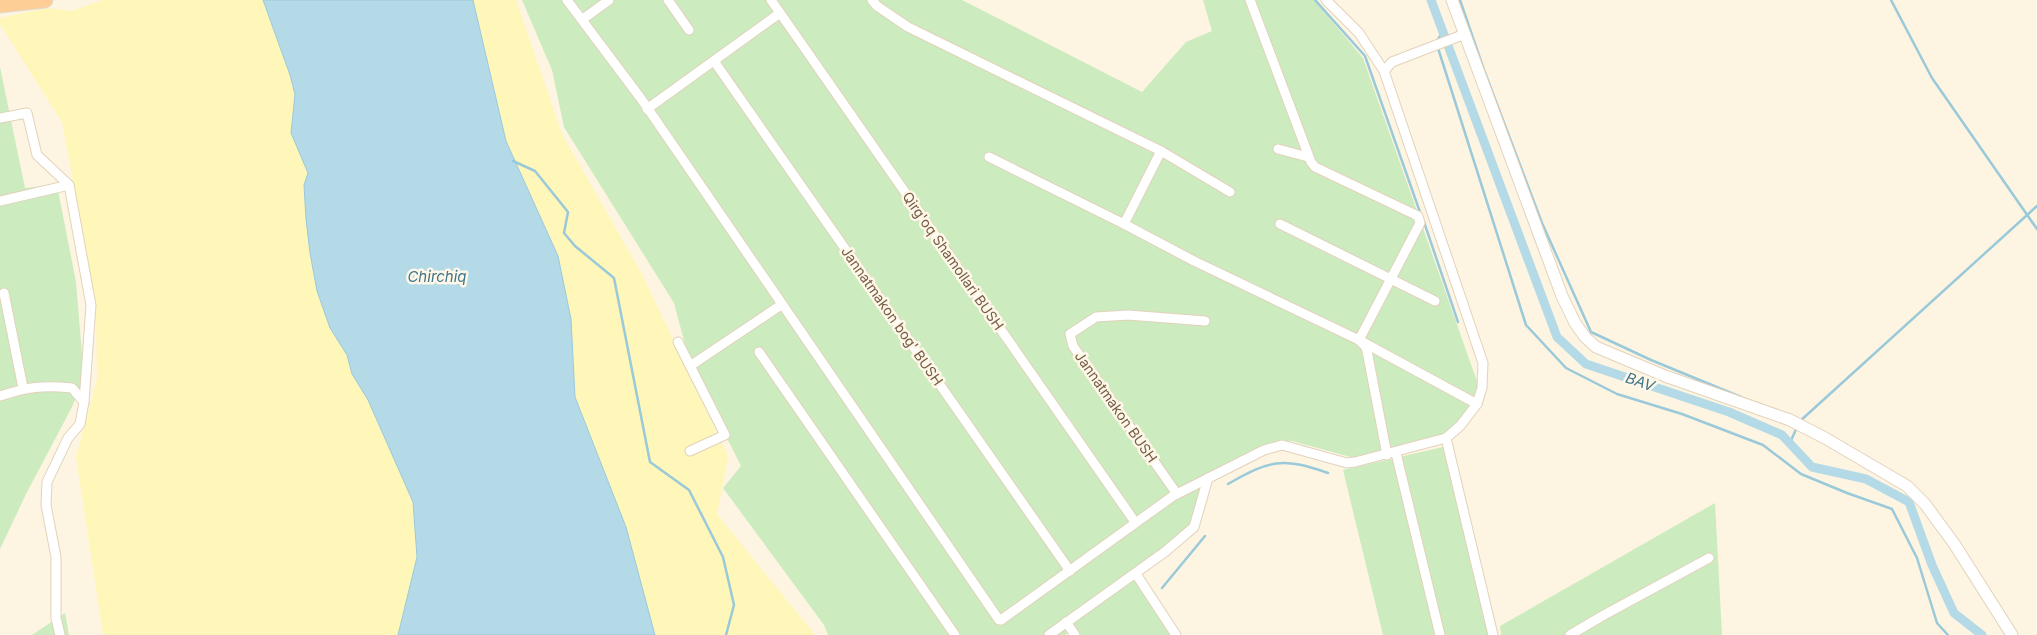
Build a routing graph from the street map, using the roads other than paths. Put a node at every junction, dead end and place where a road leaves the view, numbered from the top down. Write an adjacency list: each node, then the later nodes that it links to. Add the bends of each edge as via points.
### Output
1 (45, 0): 10 (highway)
2 (568, 0): 12 (street)
3 (608, 0): 12 (street)
4 (668, 0): 13 (street)
5 (770, 0): 11 (street, Qirg'oq Shamollari BUSH)
6 (872, 0): 20 (street, via 908,27)
7 (1250, 0): 22 (street)
8 (1326, 0): 16 (street, via 1359,33)
9 (1452, 0): 14 (street)
10 (0, 5)
11 (780, 13): 15 (street); 48 (street, Qirg'oq Shamollari BUSH)
12 (583, 19): 17 (street)
13 (689, 30)
14 (1460, 36): 16 (street, via 1392,62); 61 (street, via 1562,296 1574,323 1585,337 1596,347 1656,372 1790,420 1907,486 1925,504 1955,545)
15 (714, 61): 17 (street); 50 (street, Jannatmakon bog' BUSH)
16 (1384, 71): 26 (street)
17 (647, 109): 33 (street)
18 (0, 118): 23 (street, via 27,113 37,155)
19 (1278, 149): 22 (street)
20 (1161, 151): 24 (street); 28 (street)
21 (989, 157): 28 (street)
22 (1308, 157): 27 (street, via 1315,167)
23 (69, 185): 25 (street); 41 (street, via 91,305)
24 (1230, 192)
25 (0, 201)
26 (1432, 212): 27 (street); 42 (street, via 1483,363 1482,388)
27 (1418, 216): 30 (street, via 1420,222)
28 (1124, 224): 35 (street)
29 (1280, 224): 30 (street)
30 (1392, 279): 32 (street); 35 (street)
31 (4, 293): 39 (street)
32 (1435, 301)
33 (781, 305): 38 (street); 50 (street, via 998,620)
34 (1205, 321): 47 (street, Jannatmakon BUSH, via 1128,315 1096,317 1070,334 1073,346)
35 (1359, 340): 42 (street); 45 (street, via 1366,347)
36 (678, 342): 38 (street)
37 (759, 352): 54 (street)
38 (690, 366): 44 (street, via 725,435)
39 (23, 388): 40 (street); 41 (street, via 72,388)
40 (0, 396)
41 (84, 402): 53 (street, via 80,424 68,438 48,482 46,506 56,557 56,618)
42 (1477, 404): 43 (street)
43 (1446, 438): 45 (street); 59 (street)
44 (690, 451)
45 (1391, 454): 46 (street, via 1348,463 1282,446 1264,450); 58 (street)
46 (1208, 478): 47 (street); 51 (street, via 1194,527)
47 (1177, 494): 48 (street)
48 (1135, 522): 50 (street)
49 (1709, 558): 60 (street)
50 (1070, 571)
51 (1136, 574): 52 (street); 57 (street)
52 (1066, 622): 55 (street); 56 (street)
53 (60, 635)
54 (955, 635)
55 (1049, 635)
56 (1075, 635)
57 (1176, 635)
58 (1440, 635)
59 (1493, 635)
60 (1570, 635)
61 (2012, 635)

